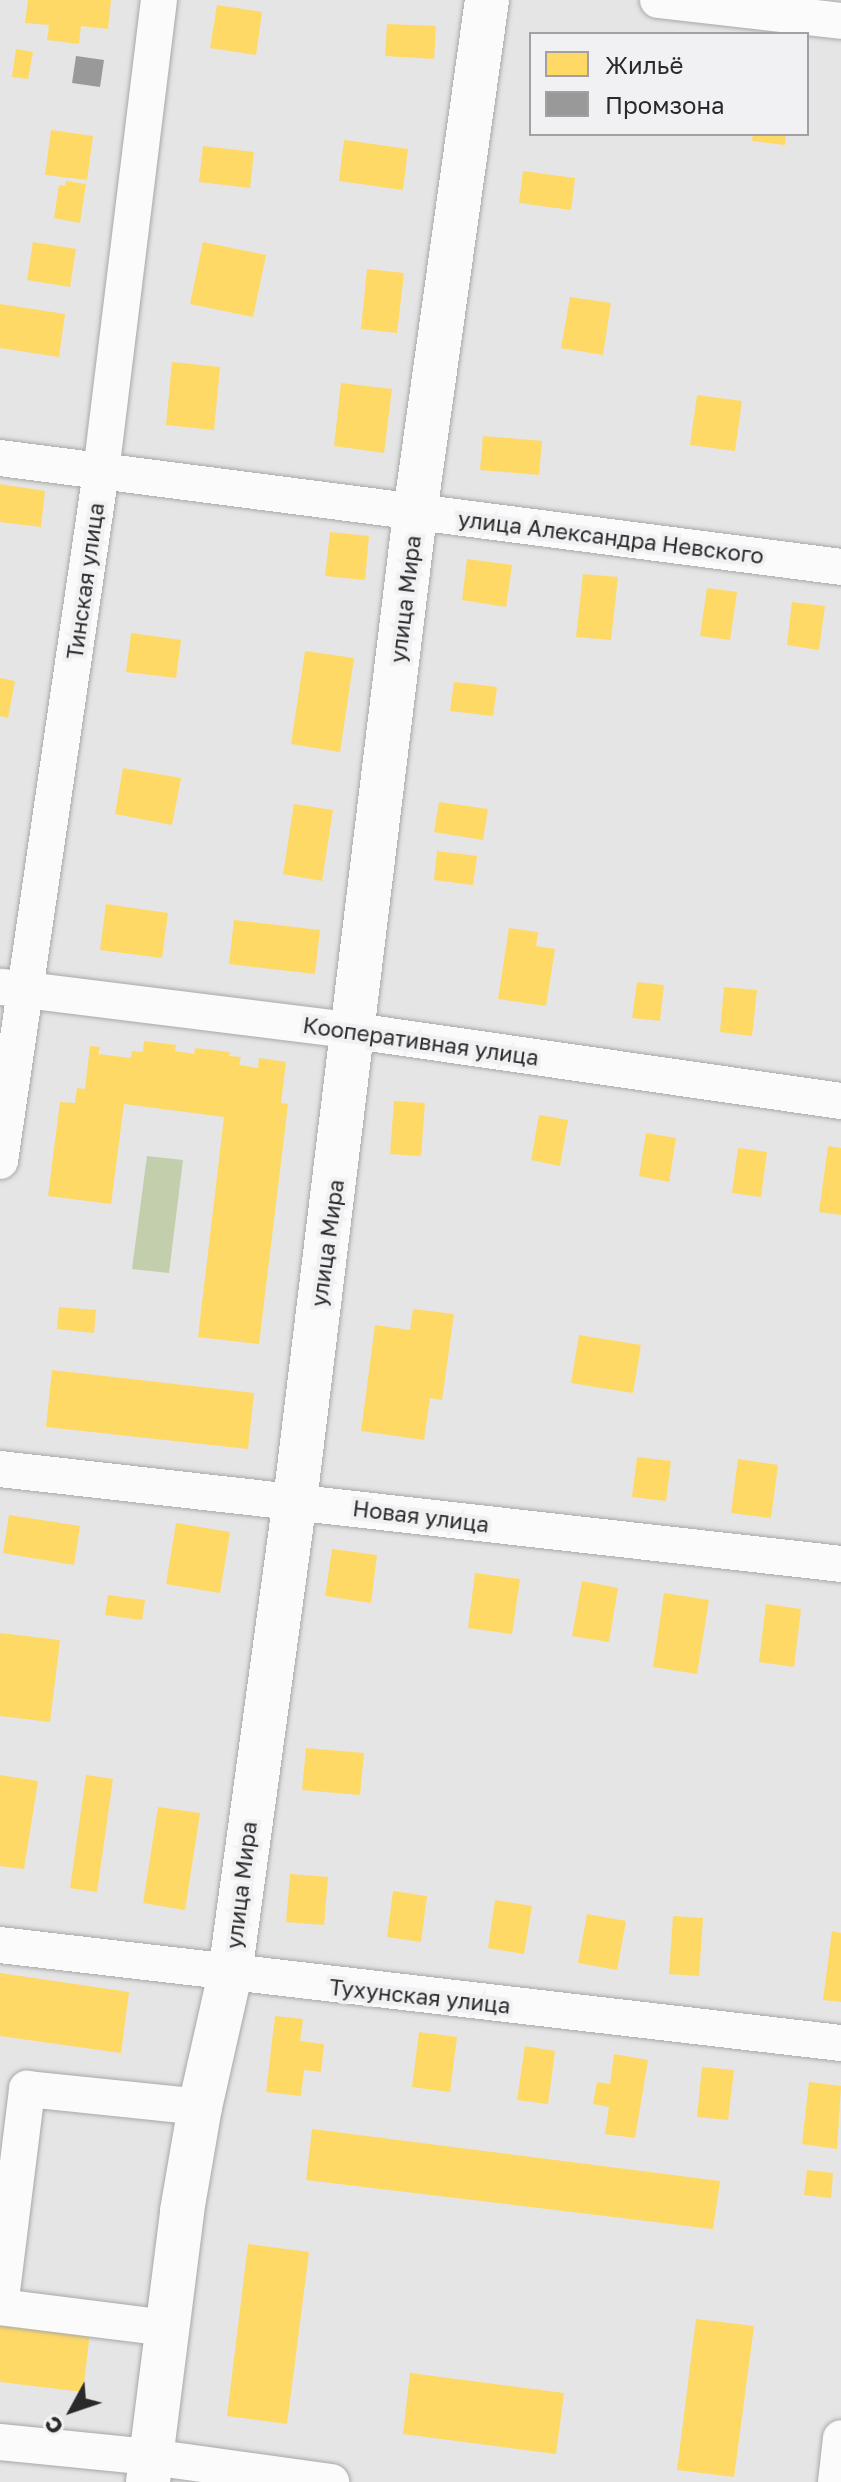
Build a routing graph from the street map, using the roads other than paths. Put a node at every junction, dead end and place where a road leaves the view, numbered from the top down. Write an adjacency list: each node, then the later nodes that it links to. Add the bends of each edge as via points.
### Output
1 (159, 0): 6 (street, Тинская улица)
2 (487, 0): 7 (main road, улица Мира)
3 (658, 0): 4 (street)
4 (841, 21)
5 (0, 458): 6 (street, улица Александра Невского)
6 (101, 472): 7 (street, улица Александра Невского); 9 (street, Тинская улица)
7 (415, 513): 8 (street, улица Александра Невского); 10 (main road, улица Мира)
8 (841, 567)
9 (12, 988): 10 (street, Кооперативная улица); 12 (street, Тинская улица)
10 (355, 1031): 11 (street, Кооперативная улица); 14 (main road, улица Мира)
11 (841, 1101)
12 (0, 1161)
13 (0, 1469): 14 (street, Новая улица)
14 (295, 1501): 15 (street, Новая улица); 17 (main road, улица Мира)
15 (841, 1564)
16 (0, 1945): 17 (street, Тухунская улица)
17 (230, 1974): 18 (street, Тухунская улица); 19 (main road, улица Мира)
18 (841, 2043)
19 (200, 2107): 20 (street, via 27,2089); 21 (main road, улица Мира)
20 (0, 2307): 21 (street)
21 (166, 2328): 24 (main road, улица Мира)
22 (841, 2438): 26 (street)
23 (0, 2442): 24 (street)
24 (150, 2470): 25 (street)
25 (331, 2482)
26 (836, 2482)

